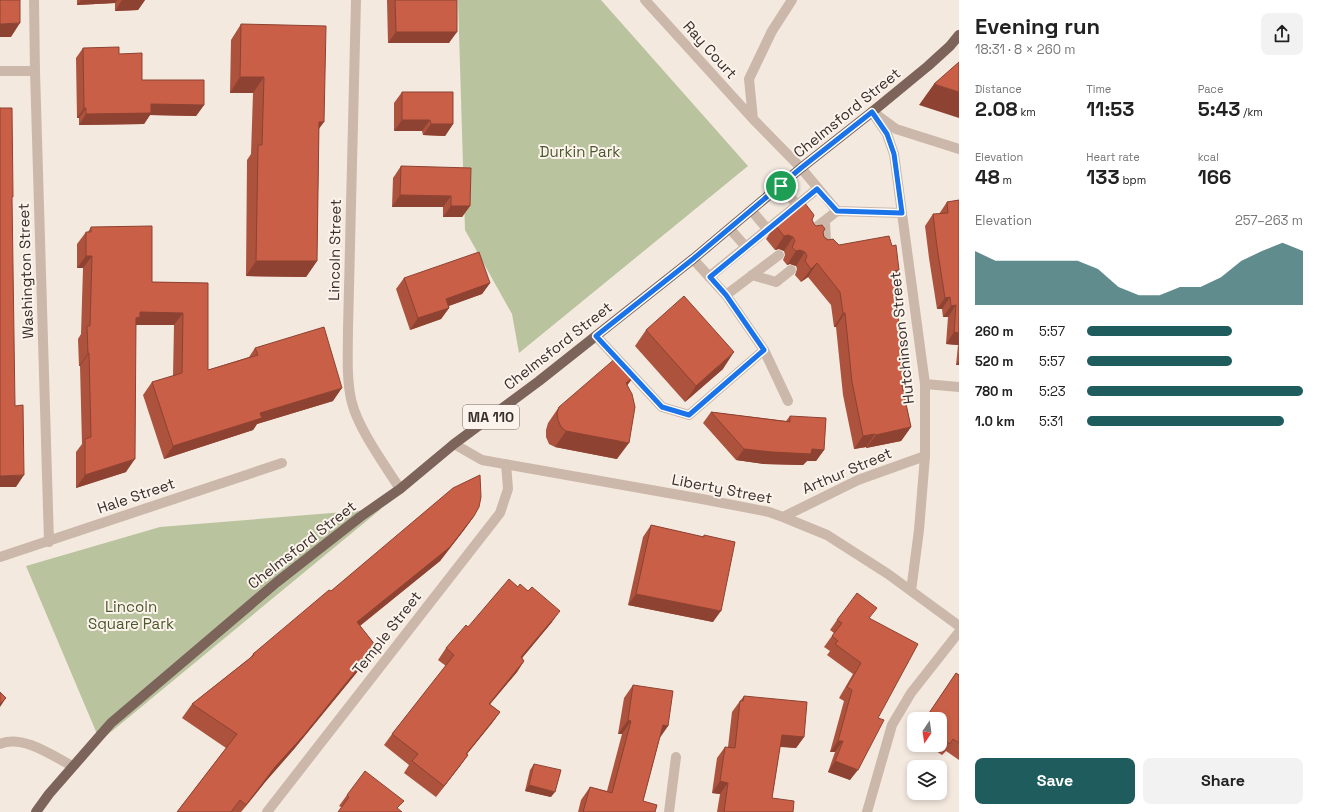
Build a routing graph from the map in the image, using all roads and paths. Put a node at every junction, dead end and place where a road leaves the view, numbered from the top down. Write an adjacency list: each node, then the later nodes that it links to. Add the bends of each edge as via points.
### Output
1 (34, 0): 7 (street, Washington Street)
2 (356, 0): 39 (street, Lincoln Street, via 348,374 352,403 359,421)
3 (645, 0): 9 (street, Ray Court)
4 (792, 0): 9 (street, via 772,31 749,79)
5 (959, 35): 8 (main road, Chelmsford Street / MA 110, via 928,66)
6 (0, 71): 7 (street)
7 (35, 71): 41 (street, Washington Street)
8 (872, 112): 10 (street, via 896,129); 11 (main road, Chelmsford Street / MA 110); 17 (street, Hutchinson Street, via 887,134 894,154)
9 (753, 119): 11 (street, Ray Court)
10 (959, 149)
11 (801, 168): 12 (main road, Chelmsford Street / MA 110); 13 (street, Ray Court)
12 (781, 186): 14 (street); 15 (main road, Chelmsford Street / MA 110)
13 (817, 189): 14 (street); 16 (street, Ray Court)
14 (797, 205): 20 (street)
15 (752, 211): 19 (main road, Chelmsford Street / MA 110); 20 (street)
16 (837, 211): 17 (street); 18 (street)
17 (902, 213): 32 (street, Hutchinson Street)
18 (825, 221): 21 (street); 23 (street, via 826,242)
19 (730, 229): 22 (street); 25 (main road, Chelmsford Street / MA 110)
20 (768, 230): 22 (street)
21 (809, 233)
22 (746, 247): 28 (street)
23 (820, 247)
24 (779, 255): 27 (street)
25 (693, 259): 28 (street); 30 (main road, Chelmsford Street / MA 110)
26 (791, 270): 27 (street, via 776,282)
27 (752, 275): 29 (street)
28 (710, 277): 29 (street)
29 (726, 295): 31 (street)
30 (596, 336): 31 (street, via 662,407 689,415); 35 (main road, Chelmsford Street / MA 110)
31 (764, 350): 34 (street)
32 (925, 384): 33 (street); 36 (street, Hutchinson Street)
33 (959, 387)
34 (788, 401)
35 (454, 444): 38 (street, Liberty Street, via 482,460); 39 (main road, Chelmsford Street / MA 110)
36 (925, 456): 40 (street, Arthur Street, via 858,480); 43 (street, Hutchinson Street)
37 (282, 463): 41 (street, Hale Street)
38 (506, 464): 40 (street, Liberty Street, via 702,499); 50 (street, Temple Street, via 508,489 500,513)
39 (400, 488): 48 (main road, Chelmsford Street / MA 110, via 259,597 111,723)
40 (783, 517): 43 (street, Liberty Street, via 827,535)
41 (48, 542): 42 (street, Hale Street)
42 (0, 557)
43 (911, 591): 44 (street, Liberty Street)
44 (959, 626)
45 (959, 632): 52 (street, via 911,693 892,725)
46 (0, 744): 48 (street, via 8,740 33,745)
47 (676, 757): 51 (street)
48 (72, 766): 49 (main road, Chelmsford Street / MA 110)
49 (36, 812)
50 (267, 812)
51 (669, 812)
52 (867, 812)

